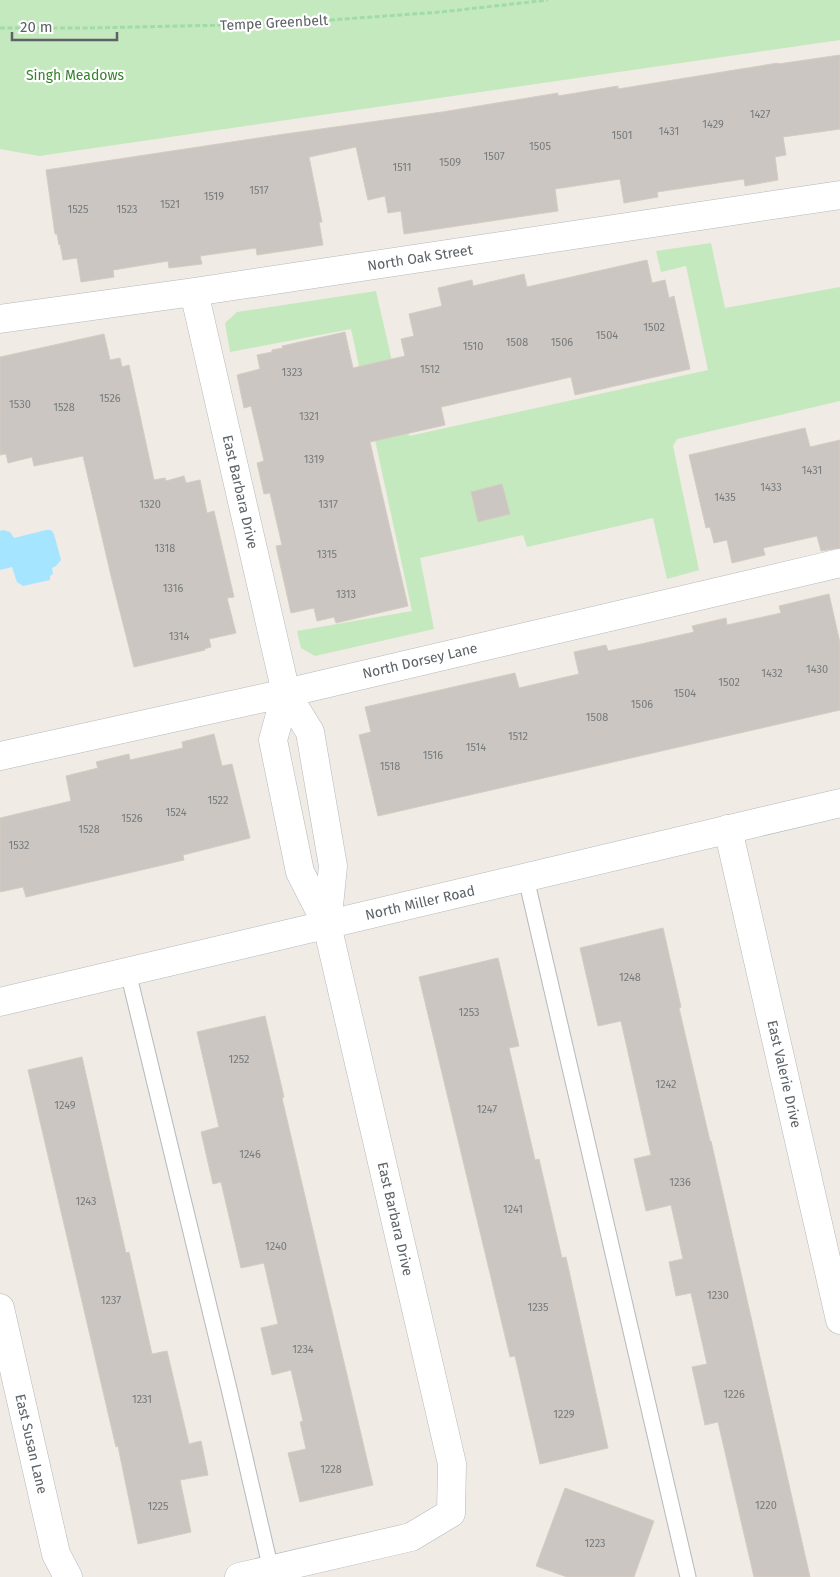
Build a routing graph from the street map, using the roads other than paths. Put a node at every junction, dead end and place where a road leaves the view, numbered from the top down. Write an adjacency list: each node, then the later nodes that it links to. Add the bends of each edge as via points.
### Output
1 (840, 195): 2 (street, North Oak Street)
2 (194, 292): 3 (street, North Oak Street); 5 (street, East Barbara Drive)
3 (0, 319)
4 (840, 563): 5 (street, North Dorsey Lane)
5 (286, 692): 6 (street, East Barbara Drive, via 310,732); 7 (street, North Dorsey Lane); 8 (street, East Barbara Drive, via 273,740)
6 (314, 753): 8 (street); 12 (street, East Barbara Drive, via 333,866)
7 (0, 756)
8 (278, 760): 12 (street, East Barbara Drive, via 300,872)
9 (840, 804): 10 (street, North Miller Road)
10 (728, 829): 11 (street, North Miller Road); 16 (street, East Valerie Drive)
11 (526, 878): 12 (street, North Miller Road); 20 (lane)
12 (327, 925): 13 (street, North Miller Road); 17 (street, East Barbara Drive, via 452,1464 451,1513 411,1537)
13 (128, 972): 14 (street, North Miller Road); 17 (lane)
14 (0, 1002)
15 (0, 1308): 18 (street, East Susan Lane, via 56,1554)
16 (840, 1320)
17 (271, 1570): 19 (street)
18 (68, 1577)
19 (239, 1577)
20 (688, 1577)

